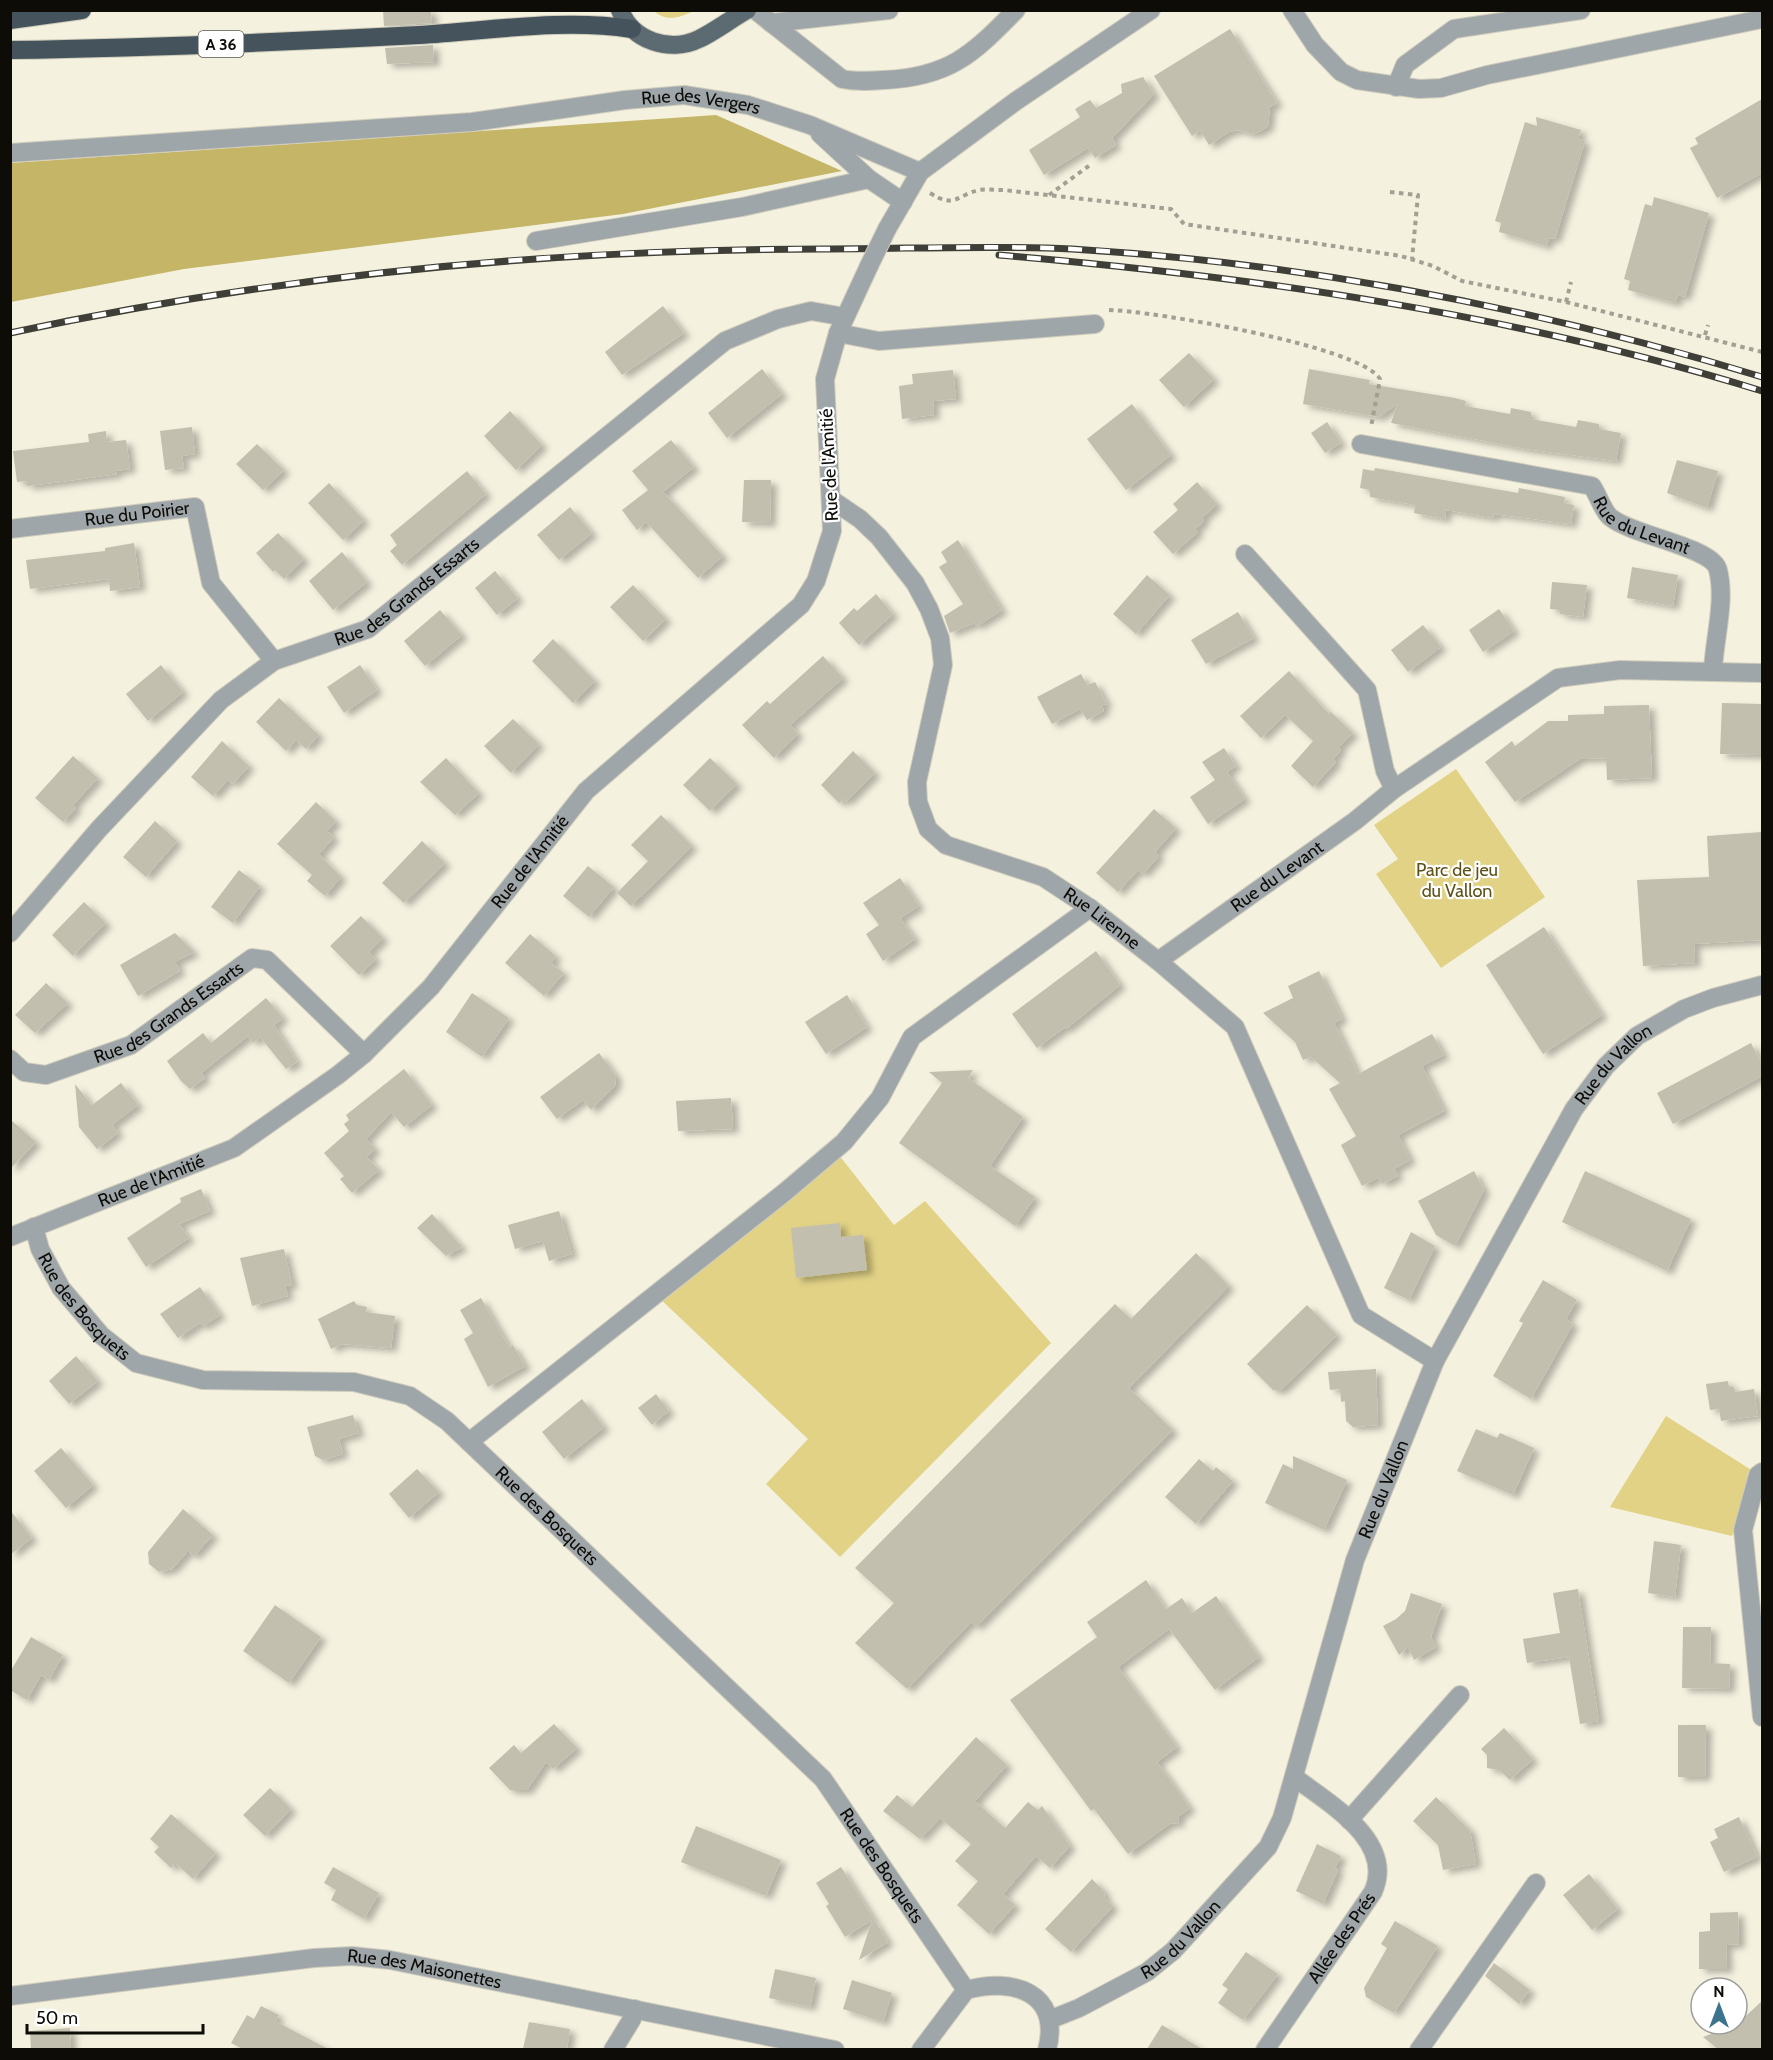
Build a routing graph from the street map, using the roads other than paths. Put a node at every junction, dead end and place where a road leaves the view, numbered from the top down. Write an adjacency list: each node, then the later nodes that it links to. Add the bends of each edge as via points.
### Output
1 (82, 10): 12 (highway)
2 (620, 10): 15 (main road, A 36)
3 (726, 10): 14 (main road, A 36)
4 (747, 10): 14 (main road, A 36)
5 (755, 10): 13 (street)
6 (889, 10): 13 (street)
7 (1016, 10): 13 (street, via 979,47 926,75 865,81 842,78)
8 (1151, 10): 20 (street, Rue de l'Amitié, via 1016,101)
9 (1292, 10): 17 (street, via 1315,45 1341,72 1357,80)
10 (1581, 10): 17 (street, via 1454,29 1405,65)
11 (1762, 19): 17 (street, via 1487,75 1441,88)
12 (10, 20)
13 (771, 23)
14 (714, 28): 15 (main road, A 36, via 700,39 682,45 664,45)
15 (632, 29): 16 (highway, A 36, via 568,25 409,36)
16 (10, 50)
17 (1396, 87)
18 (810, 125): 19 (street, Rue des Vergers, via 748,105 684,94 472,122); 20 (street, Rue des Vergers); 21 (street)
19 (10, 153)
20 (917, 177): 22 (street, Rue de l'Amitié)
21 (869, 179): 22 (street); 23 (street, via 742,207)
22 (903, 202): 25 (street, Rue de l'Amitié, bridge, via 886,229)
23 (536, 242)
24 (1099, 317): 25 (street, via 879,341)
25 (841, 325): 27 (street, Rue de l'Amitié, via 825,379); 30 (street, Rue des Grands Essarts, via 811,311 777,319 725,341 368,629)
26 (1364, 445): 31 (street, Rue du Levant, via 1592,486 1608,515 1628,530 1706,555 1718,568 1720,597)
27 (832, 500): 34 (street, Rue Lirenne, via 879,537 915,583 939,638 943,665 917,782 918,802 928,829 946,844 1043,877); 38 (street, Rue de l'Amitié, via 832,531 826,557 801,605 586,791 431,987)
28 (10, 529): 30 (street, Rue du Poirier, via 195,507 211,584)
29 (1245, 554): 33 (street, via 1368,690 1385,771)
30 (274, 661): 35 (street, Rue des Grands Essarts, via 220,700 99,829)
31 (1713, 671): 32 (street, Rue du Levant); 33 (street, Rue du Levant, via 1620,670 1558,678)
32 (1762, 673)
33 (1394, 789): 36 (street, Rue du Levant)
34 (1090, 908): 36 (street, Rue Lirenne); 43 (street, via 912,1037 880,1098 844,1142)
35 (10, 933)
36 (1158, 961): 42 (street, Rue Lirenne, via 1235,1027 1361,1315)
37 (1762, 985): 42 (street, Rue du Vallon, via 1684,1009 1637,1036 1606,1066 1574,1109)
38 (364, 1054): 39 (street, Rue des Grands Essarts, via 267,960 252,958 131,1045 46,1075 24,1072); 40 (street, Rue de l'Amitié, via 234,1148)
39 (10, 1059)
40 (34, 1227): 41 (street, Rue de l'Amitié); 43 (street, Rue des Bosquets, via 40,1249 61,1288 101,1335 136,1363 203,1380 354,1382 410,1396)
41 (10, 1237)
42 (1434, 1361): 47 (street, Rue du Vallon, via 1355,1560)
43 (470, 1442): 50 (street, Rue des Bosquets, via 823,1779)
44 (1762, 1472): 46 (street, via 1743,1530)
45 (1460, 1695): 48 (street)
46 (1762, 1717)
47 (1294, 1777): 48 (street, Allée des Prés); 53 (street, Rue du Vallon, via 1282,1818 1268,1847 1173,1951 1147,1972)
48 (1349, 1820): 58 (street, Allée des Prés, via 1373,1852 1378,1881)
49 (1536, 1882): 59 (street)
50 (966, 1990): 53 (street, via 997,1984 1020,1987 1032,1995); 56 (street)
51 (10, 1996): 52 (street, Rue des Maisonettes, via 352,1956 390,1960)
52 (635, 2009): 54 (street); 55 (street, Rue des Maisonettes)
53 (1049, 2020): 57 (street)
54 (613, 2049)
55 (834, 2049)
56 (921, 2049)
57 (1047, 2049)
58 (1264, 2049)
59 (1419, 2049)

